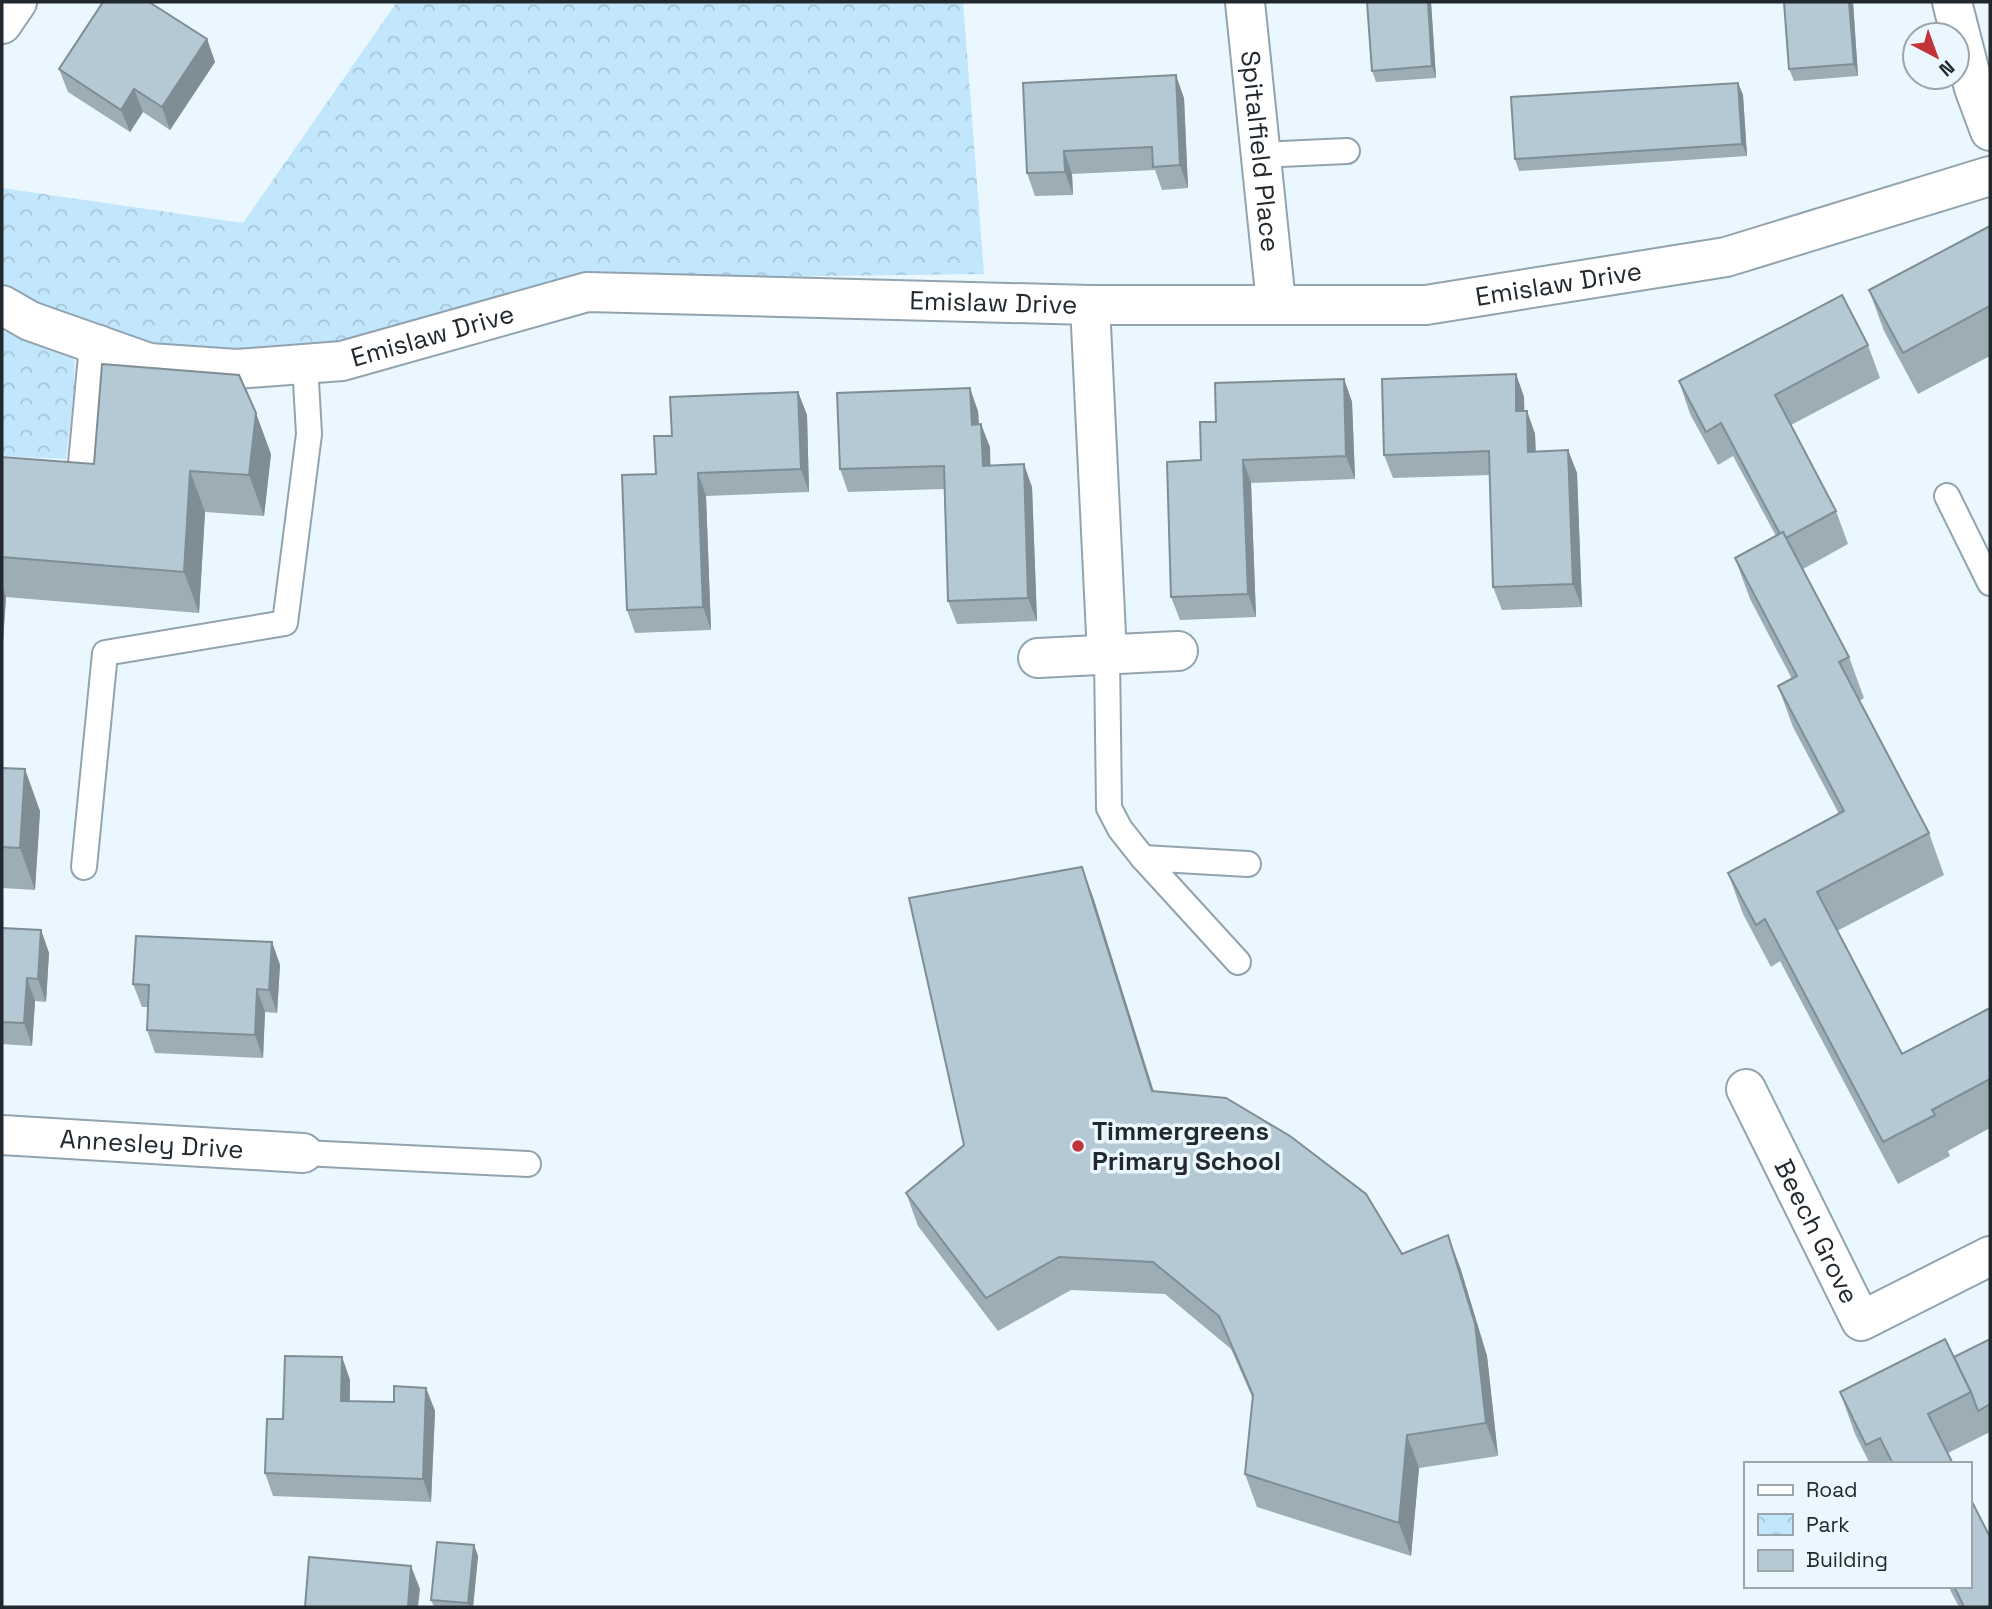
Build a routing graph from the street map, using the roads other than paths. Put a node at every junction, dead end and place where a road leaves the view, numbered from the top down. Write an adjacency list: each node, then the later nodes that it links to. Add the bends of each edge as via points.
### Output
1 (17, 2): 4 (street)
2 (1245, 2): 7 (street, Spitalfield Place)
3 (1952, 2): 5 (street)
4 (2, 24)
5 (1990, 131)
6 (1348, 151): 7 (lane)
7 (1260, 155): 9 (street, Spitalfield Place)
8 (1990, 176): 9 (street, Emislaw Drive, via 1726,257 1426,304)
9 (1276, 303): 10 (street, Emislaw Drive)
10 (1090, 304): 13 (street, Emislaw Drive, via 587,292 342,362); 18 (street)
11 (2, 305): 12 (street, Emislaw Drive, via 30,321)
12 (99, 345): 13 (street, Emislaw Drive, via 149,363 237,369); 14 (street, via 86,485)
13 (305, 364): 22 (lane, via 309,434 285,623 104,653)
14 (2, 481)
15 (1947, 496): 16 (lane)
16 (1990, 583)
17 (1178, 651): 18 (street)
18 (1107, 655): 19 (street); 20 (lane, via 1109,808)
19 (1038, 658)
20 (1143, 858): 21 (lane); 23 (lane)
21 (1248, 864)
22 (84, 866)
23 (1238, 962)
24 (1746, 1089): 28 (street, Beech Grove, via 1861,1321)
25 (2, 1135): 26 (street, Annesley Drive)
26 (303, 1153): 27 (lane)
27 (528, 1164)
28 (1990, 1256)

